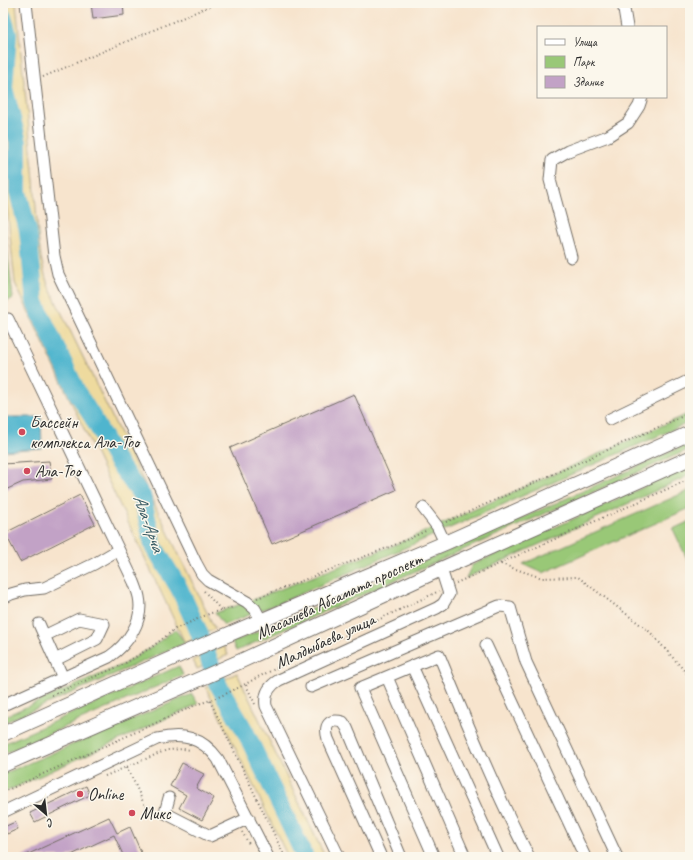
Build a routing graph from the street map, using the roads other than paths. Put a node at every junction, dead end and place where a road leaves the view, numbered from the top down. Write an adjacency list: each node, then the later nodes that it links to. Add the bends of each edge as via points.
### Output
1 (26, 3): 16 (street, via 58,274 202,574 247,602 255,609)
2 (623, 3): 3 (street)
3 (627, 26)
4 (642, 98): 5 (street, via 628,123 608,136 552,160 550,180)
5 (571, 257)
6 (8, 319): 13 (street)
7 (690, 380): 8 (street)
8 (610, 419)
9 (690, 433): 12 (main road, Масалиева Абсамата проспект)
10 (690, 458): 14 (main road, Масалиева Абсамата проспект)
11 (423, 508): 12 (street, via 437,526)
12 (445, 543): 16 (main road, Масалиева Абсамата проспект)
13 (118, 550): 15 (street, via 44,588 25,590); 23 (street, via 139,597 136,627 117,652)
14 (441, 569): 27 (main road, Масалиева Абсамата проспект, via 241,661); 32 (street, Малдыбаева улица, via 449,594 444,604 279,680 269,688 265,699 266,706)
15 (3, 598)
16 (261, 620): 26 (main road, Масалиева Абсамата проспект)
17 (39, 624): 18 (street)
18 (44, 636): 20 (street); 20 (street, via 79,619 104,624 97,639)
19 (486, 645): 39 (street)
20 (55, 660): 23 (street)
21 (412, 666): 22 (street); 37 (street); 38 (street, via 439,655 479,754)
22 (387, 677): 35 (street, via 360,688); 36 (street)
23 (63, 678): 25 (street)
24 (311, 686): 40 (street, via 499,606 510,607 526,662)
25 (3, 705)
26 (3, 734)
27 (3, 765)
28 (169, 798): 30 (street, via 165,813 210,836)
29 (3, 812): 30 (street, via 157,739 173,736 196,740 209,748 221,763)
30 (249, 818): 31 (street)
31 (268, 857)
32 (339, 857)
33 (381, 857): 34 (street, via 326,732 331,722 343,722 347,728)
34 (401, 857)
35 (434, 857)
36 (465, 857)
37 (498, 857)
38 (529, 857)
39 (585, 857)
40 (617, 857)

